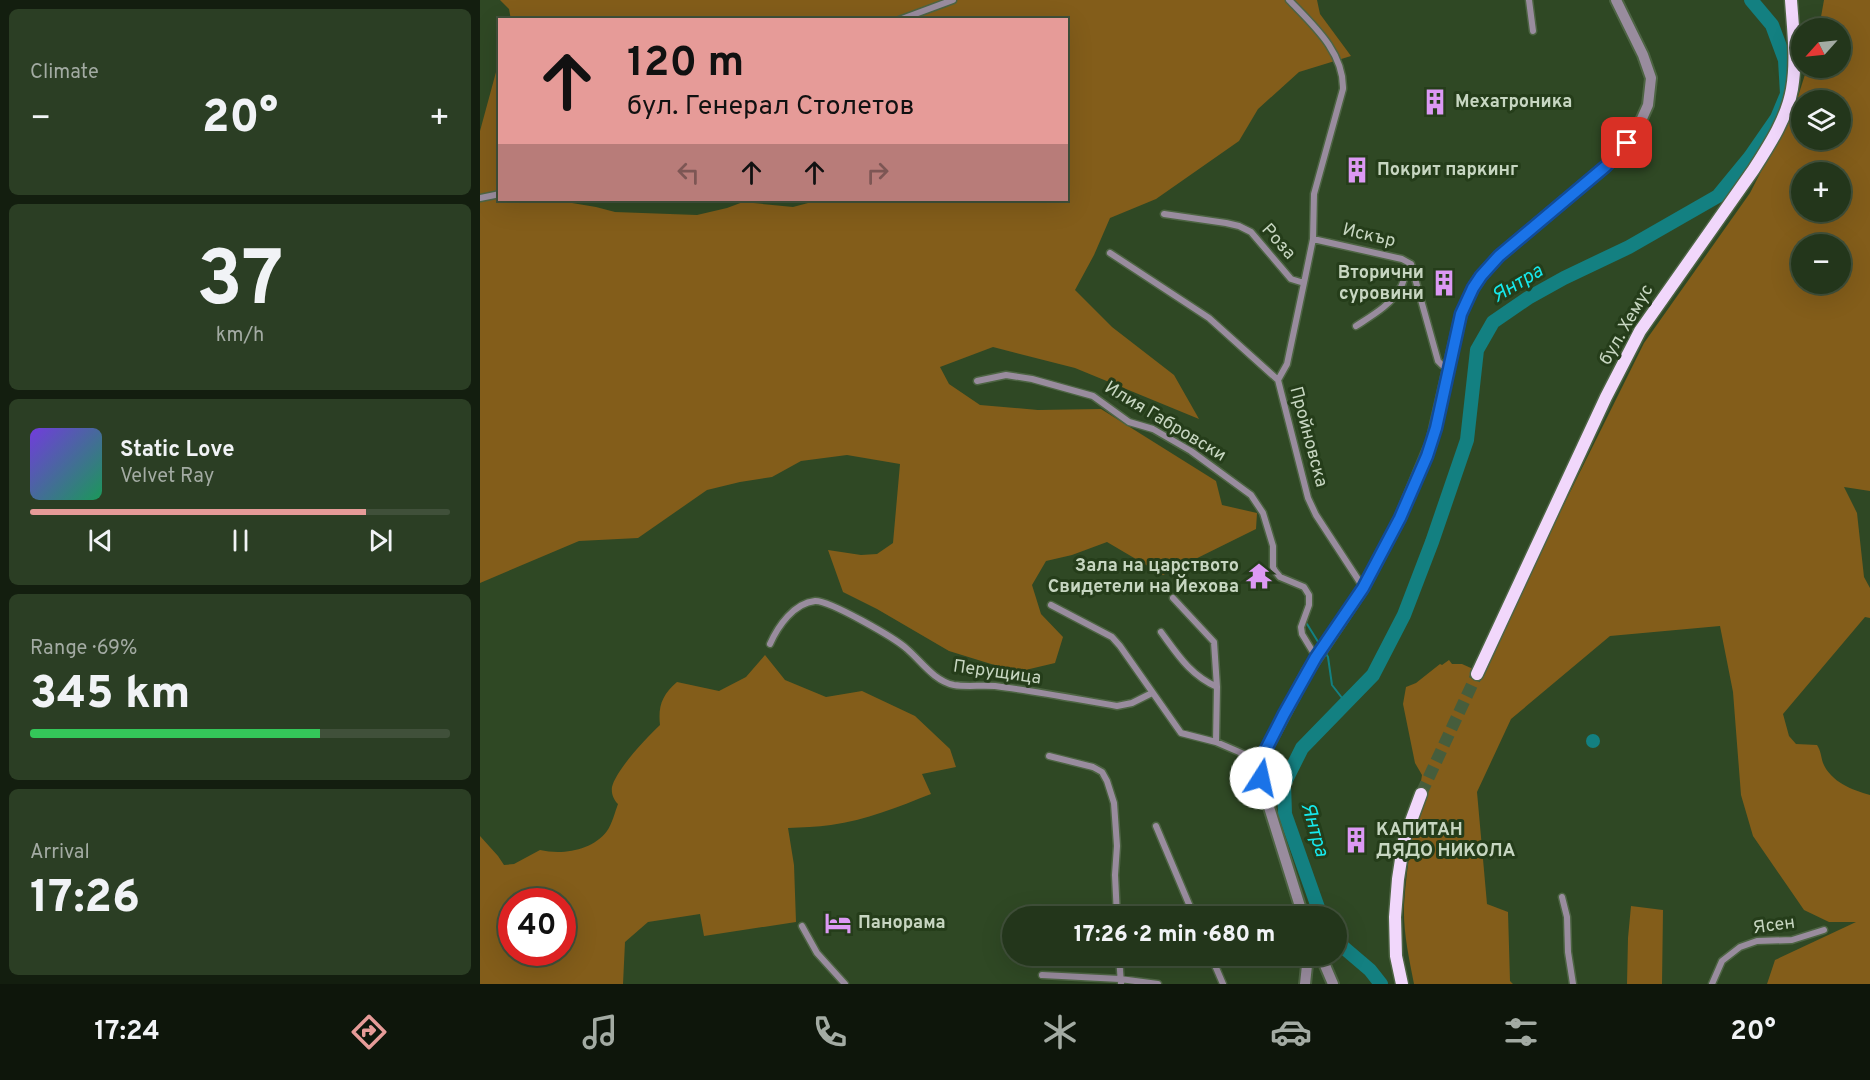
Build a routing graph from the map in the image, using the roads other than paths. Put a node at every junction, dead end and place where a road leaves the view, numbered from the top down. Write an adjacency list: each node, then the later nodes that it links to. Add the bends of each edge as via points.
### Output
1 (953, 0): 6 (street)
2 (1289, 0): 11 (street, via 1335,53 1343,79 1314,194)
3 (1529, 0): 7 (street)
4 (1616, 0): 16 (street, via 1649,72 1651,93 1640,123 1606,166 1499,256 1481,276 1461,314)
5 (1791, 0): 25 (main road, бул. Хемус, via 1792,89 1783,119 1754,169 1640,331)
6 (904, 18)
7 (1533, 31)
8 (498, 194): 9 (street)
9 (480, 198)
10 (1164, 214): 14 (street, Роза, via 1239,226 1251,232 1292,279)
11 (1313, 239): 13 (street, Искър); 14 (street)
12 (1110, 253): 17 (street, Пройновска, via 1209,318)
13 (1411, 264): 15 (street, via 1393,299); 16 (street, Искър, via 1438,361)
14 (1304, 283): 17 (street, via 1287,364)
15 (1356, 326)
16 (1449, 369): 19 (street, via 1427,456)
17 (1278, 380): 19 (street, Пройновска, via 1308,498)
18 (976, 381): 24 (street, Илия Габровски, via 1006,375 1093,396 1129,422 1153,429 1191,451 1251,495 1263,513 1275,571 1304,587 1309,595 1302,634)
19 (1363, 588): 24 (street)
20 (1173, 598): 26 (street, via 1214,642)
21 (1051, 605): 27 (street, via 1112,637)
22 (1161, 632): 26 (street, via 1189,669)
23 (771, 644): 27 (street, Перущица, via 793,611 819,601 895,638 939,679 954,685 995,686 1117,705)
24 (1320, 651): 30 (street)
25 (1477, 674)
26 (1217, 687): 28 (street)
27 (1152, 693): 28 (street, via 1180,734)
28 (1216, 742): 30 (street)
29 (1049, 756): 34 (street, via 1094,767 1107,781 1114,803)
30 (1260, 761): 36 (street, via 1263,788)
31 (1421, 794): 48 (main road, via 1404,840 1398,879 1396,956)
32 (1156, 826): 35 (street)
33 (1562, 897): 49 (street)
34 (1117, 906)
35 (1190, 906)
36 (1300, 906)
37 (802, 926): 44 (street, via 817,952)
38 (1824, 930): 50 (street, Ясен, via 1792,940 1757,941 1740,948 1722,961)
39 (1120, 966): 43 (street)
40 (1215, 966): 46 (street)
41 (1325, 966): 47 (street)
42 (1042, 975): 43 (street)
43 (1121, 981): 45 (street)
44 (845, 984)
45 (1158, 984)
46 (1223, 984)
47 (1333, 984)
48 (1402, 984)
49 (1573, 984)
50 (1712, 984)

